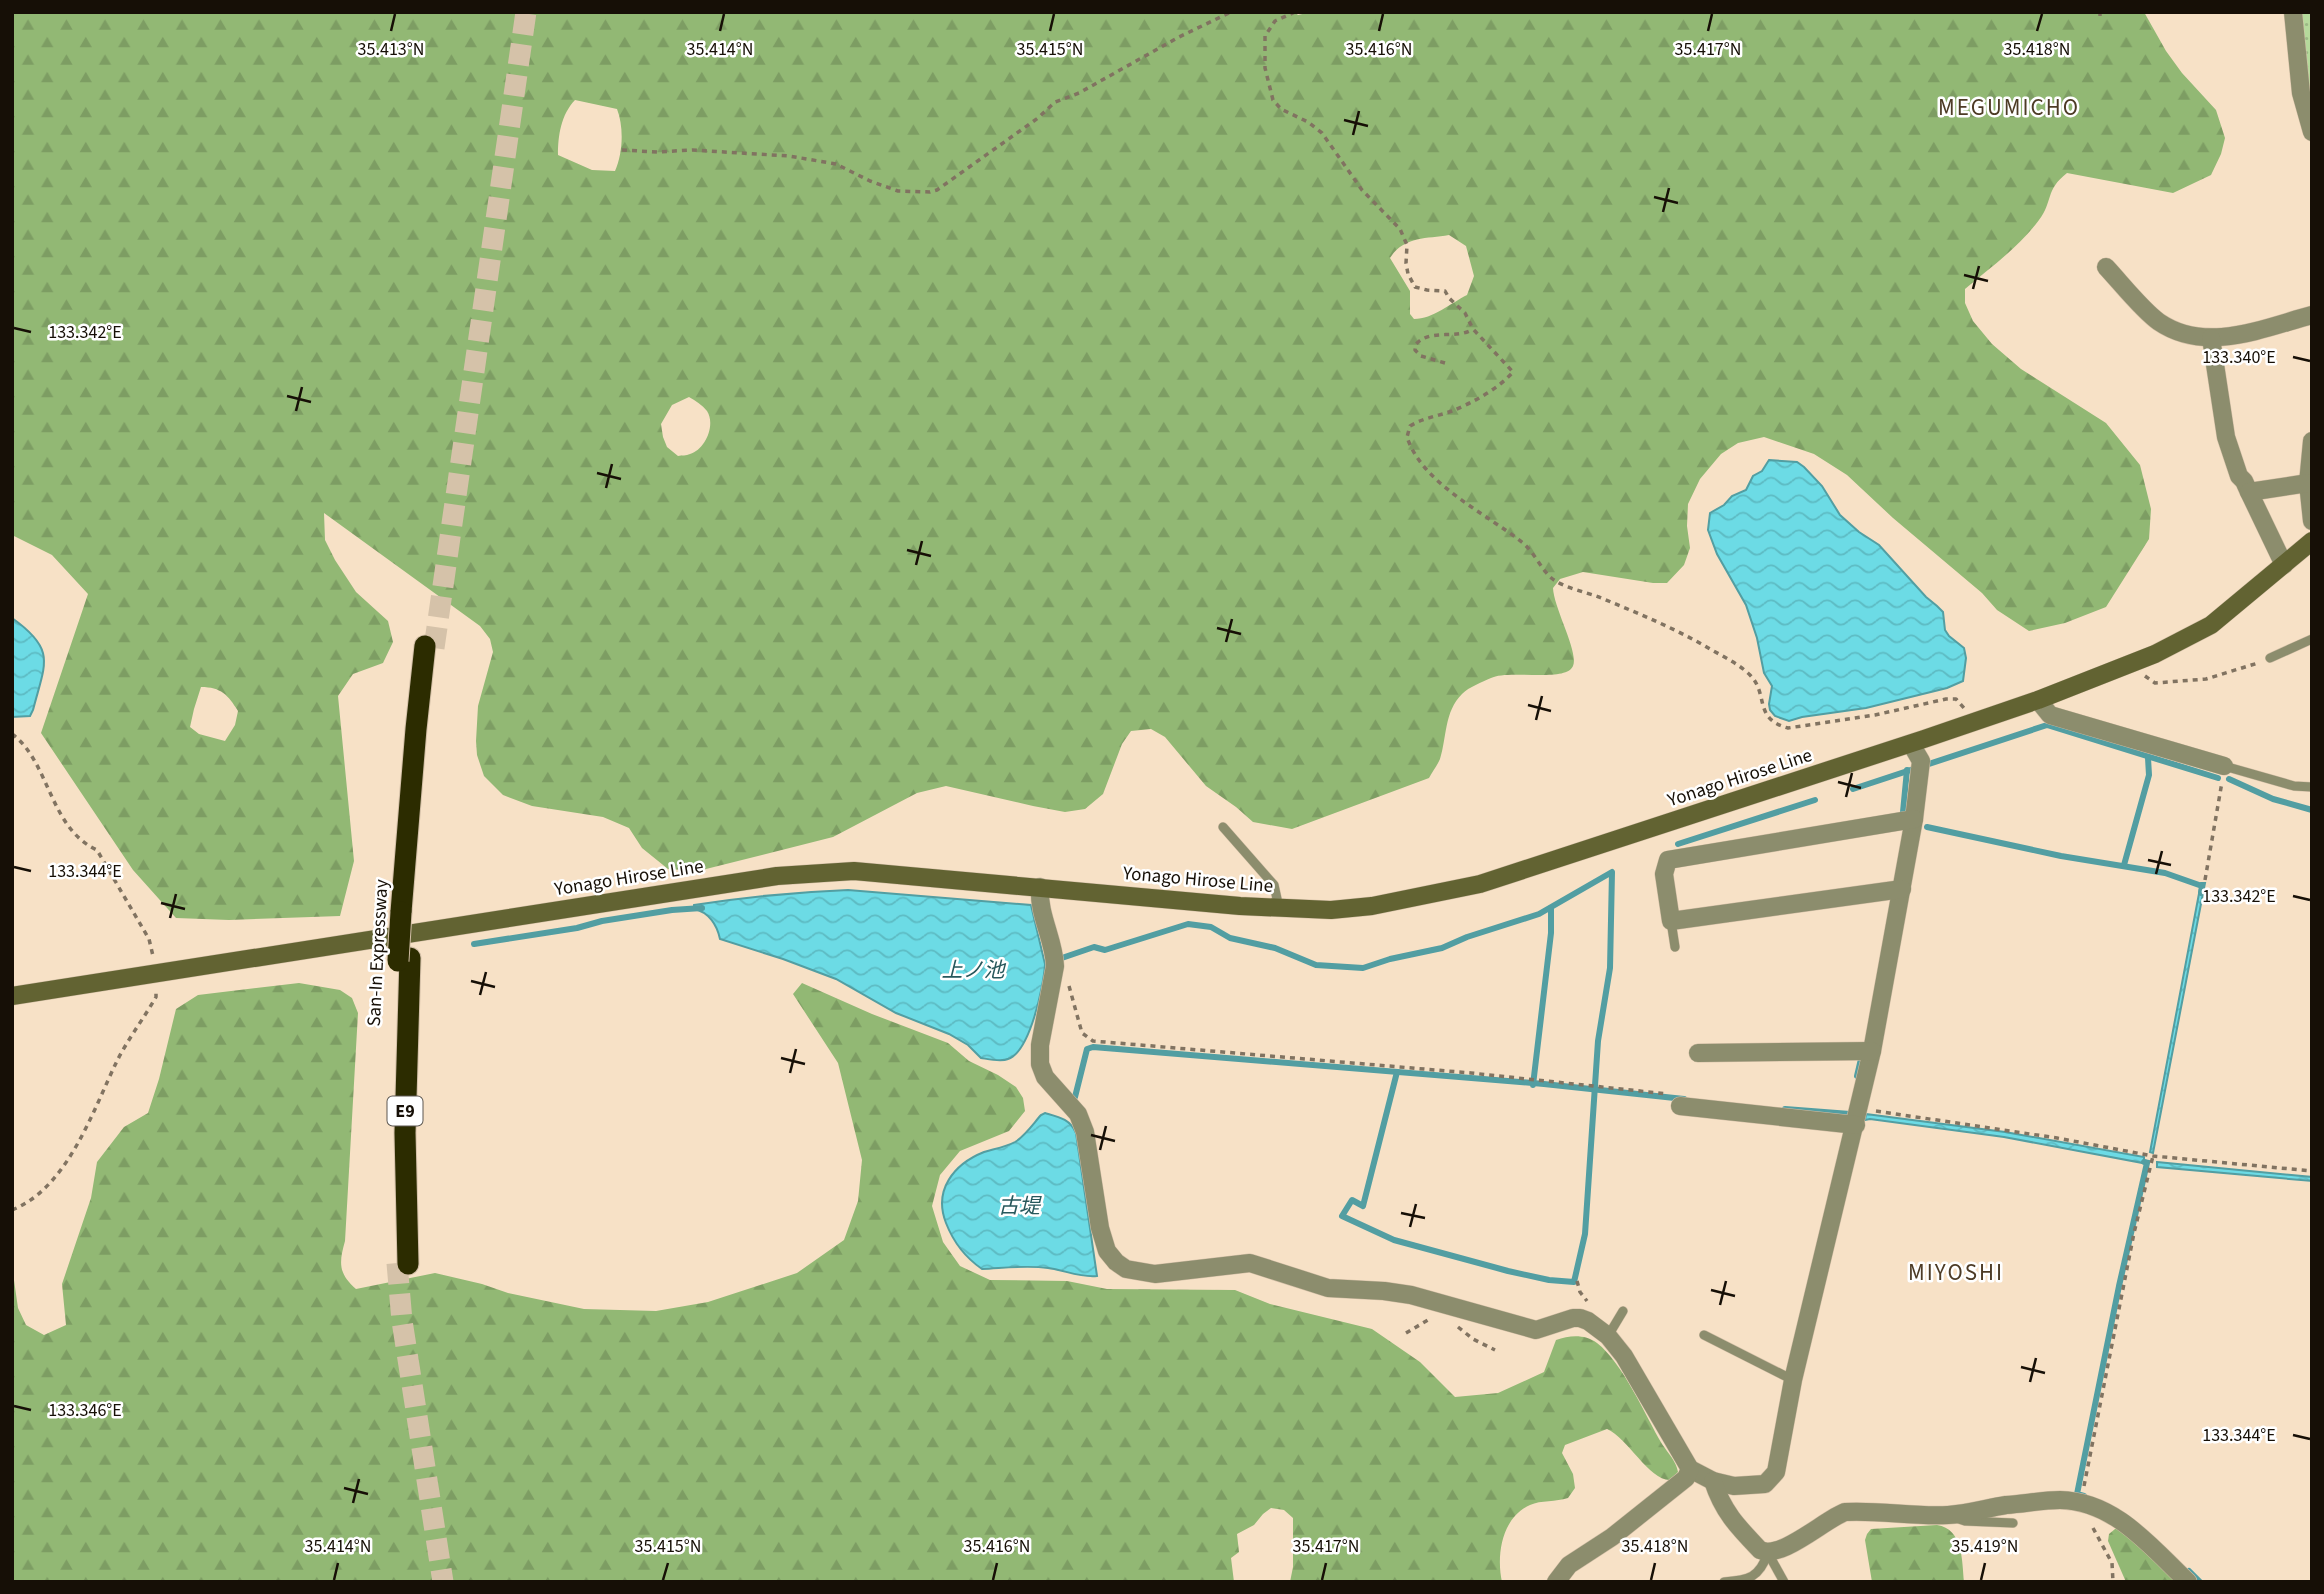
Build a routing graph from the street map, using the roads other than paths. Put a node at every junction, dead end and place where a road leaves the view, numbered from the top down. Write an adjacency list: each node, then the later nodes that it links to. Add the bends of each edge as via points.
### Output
1 (2293, 12): 2 (street, via 2301,93)
2 (2312, 132)
3 (2106, 267): 5 (street, via 2158,321 2189,335)
4 (2312, 315): 5 (street)
5 (2211, 338): 8 (street, via 2226,437)
6 (2312, 441): 7 (street)
7 (2308, 483): 8 (street); 9 (street)
8 (2249, 492): 11 (street)
9 (2312, 521)
10 (2312, 541): 11 (main road, Yonago Hirose Line)
11 (2284, 565): 15 (main road, Yonago Hirose Line, via 2211,625)
12 (2312, 639): 14 (lane)
13 (429, 647): 31 (highway, San-In Expressway / E9, via 404,959)
14 (2270, 659)
15 (2038, 700): 16 (main road, Yonago Hirose Line); 17 (street, via 2050,715)
16 (1911, 744): 19 (street, via 1921,761); 23 (main road, Yonago Hirose Line, via 1480,884 1372,906)
17 (2230, 772): 18 (lane)
18 (2312, 787)
19 (1914, 819): 22 (street); 24 (street, via 1668,860 1664,874)
20 (1223, 827): 23 (lane, via 1274,885)
21 (1040, 887): 23 (main road, Yonago Hirose Line); 26 (main road, Yonago Hirose Line, via 854,871 777,876); 34 (street, via 1039,902 1054,955 1040,1064 1045,1077 1078,1114 1103,1239 1111,1257 1126,1269 1155,1274 1250,1263 1328,1288 1411,1295 1535,1330 1580,1318)
22 (1902, 889): 24 (street); 27 (street)
23 (1279, 908)
24 (1671, 921): 25 (lane)
25 (1675, 947)
26 (12, 996)
27 (1872, 1051): 28 (street); 30 (street)
28 (1698, 1053)
29 (1674, 1100): 30 (street)
30 (1858, 1116): 35 (street)
31 (402, 1263)
32 (1623, 1311): 34 (lane)
33 (1704, 1335): 35 (lane)
34 (1608, 1336): 36 (street)
35 (1793, 1380): 37 (street, via 1776,1472 1770,1480 1734,1486)
36 (1690, 1469): 37 (street); 42 (street, via 1686,1478 1612,1537 1569,1565)
37 (1713, 1481): 40 (street, via 1727,1515)
38 (1948, 1515): 39 (lane, via 1965,1521); 40 (street, via 1846,1511); 45 (street, via 2060,1500 2081,1503 2133,1529)
39 (2013, 1523)
40 (1768, 1553): 41 (lane, via 1764,1565); 44 (lane)
41 (1747, 1581): 43 (lane)
42 (1556, 1582)
43 (1724, 1582)
44 (1784, 1582)
45 (2188, 1582)

